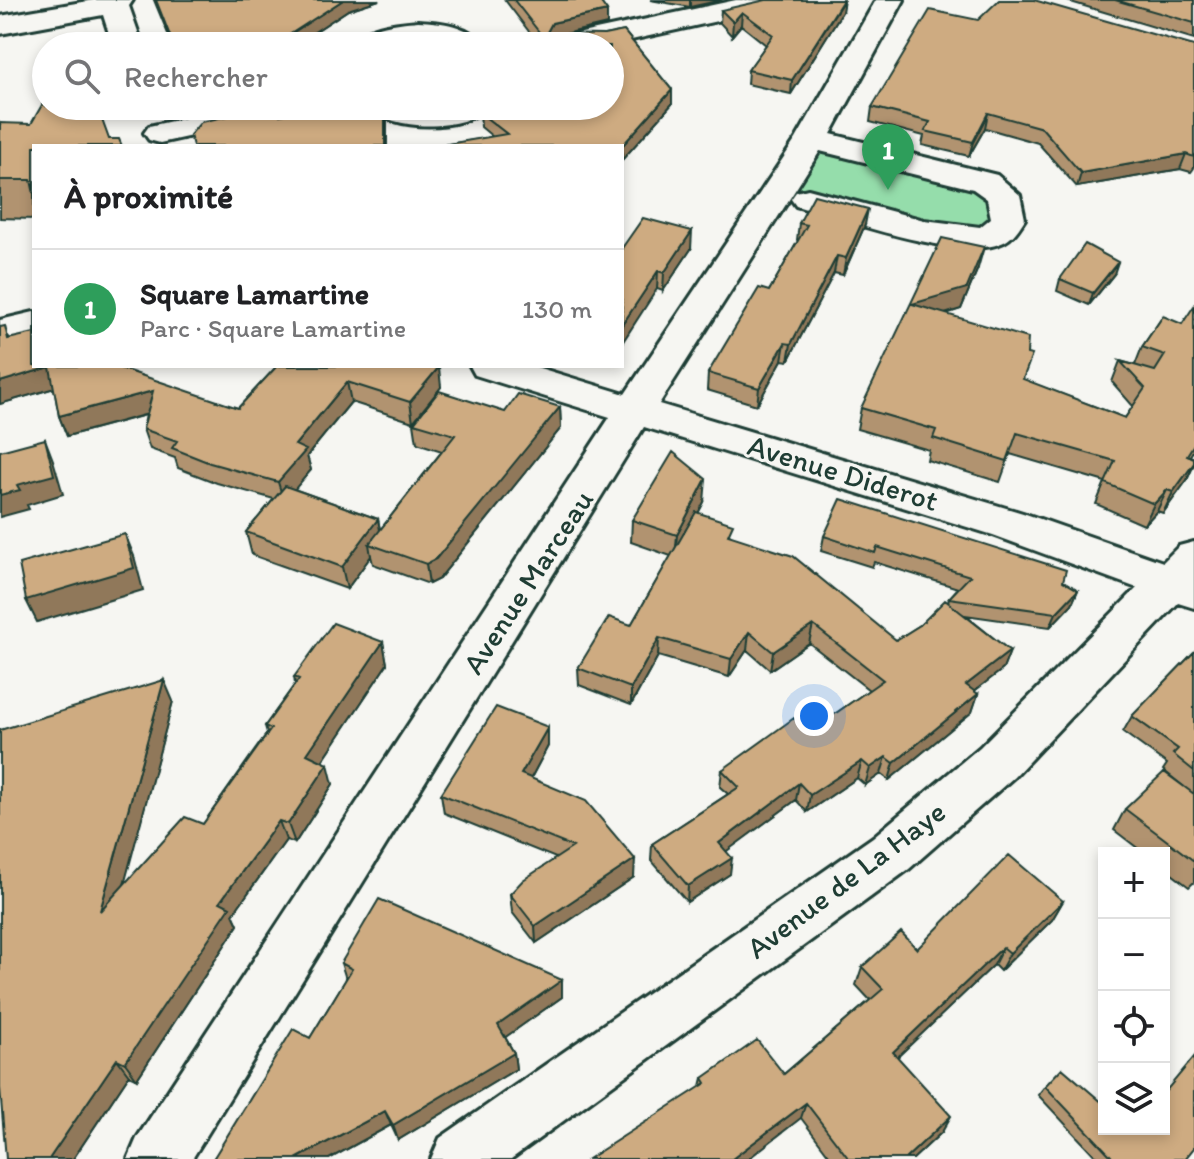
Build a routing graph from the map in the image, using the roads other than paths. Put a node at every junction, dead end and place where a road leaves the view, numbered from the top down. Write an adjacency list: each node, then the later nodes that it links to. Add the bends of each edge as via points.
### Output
1 (776, 0): 8 (street)
2 (890, 0): 11 (street, Avenue Marceau)
3 (116, 2): 4 (street); 5 (street)
4 (0, 25)
5 (124, 32)
6 (399, 32): 7 (street)
7 (427, 32)
8 (624, 33)
9 (204, 120): 10 (street)
10 (158, 128)
11 (812, 139): 12 (street, Avenue Marceau); 12 (street, via 985,182 1003,195 1008,219 985,236 956,236)
12 (778, 191): 16 (street, Avenue Marceau)
13 (32, 324): 14 (street)
14 (0, 332)
15 (496, 368): 16 (street, Avenue Diderot)
16 (638, 409): 17 (street, Avenue Diderot); 18 (street, Avenue Marceau)
17 (1186, 577): 19 (street, Avenue de La Haye, via 997,762 891,853)
18 (158, 1159)
19 (461, 1159)

